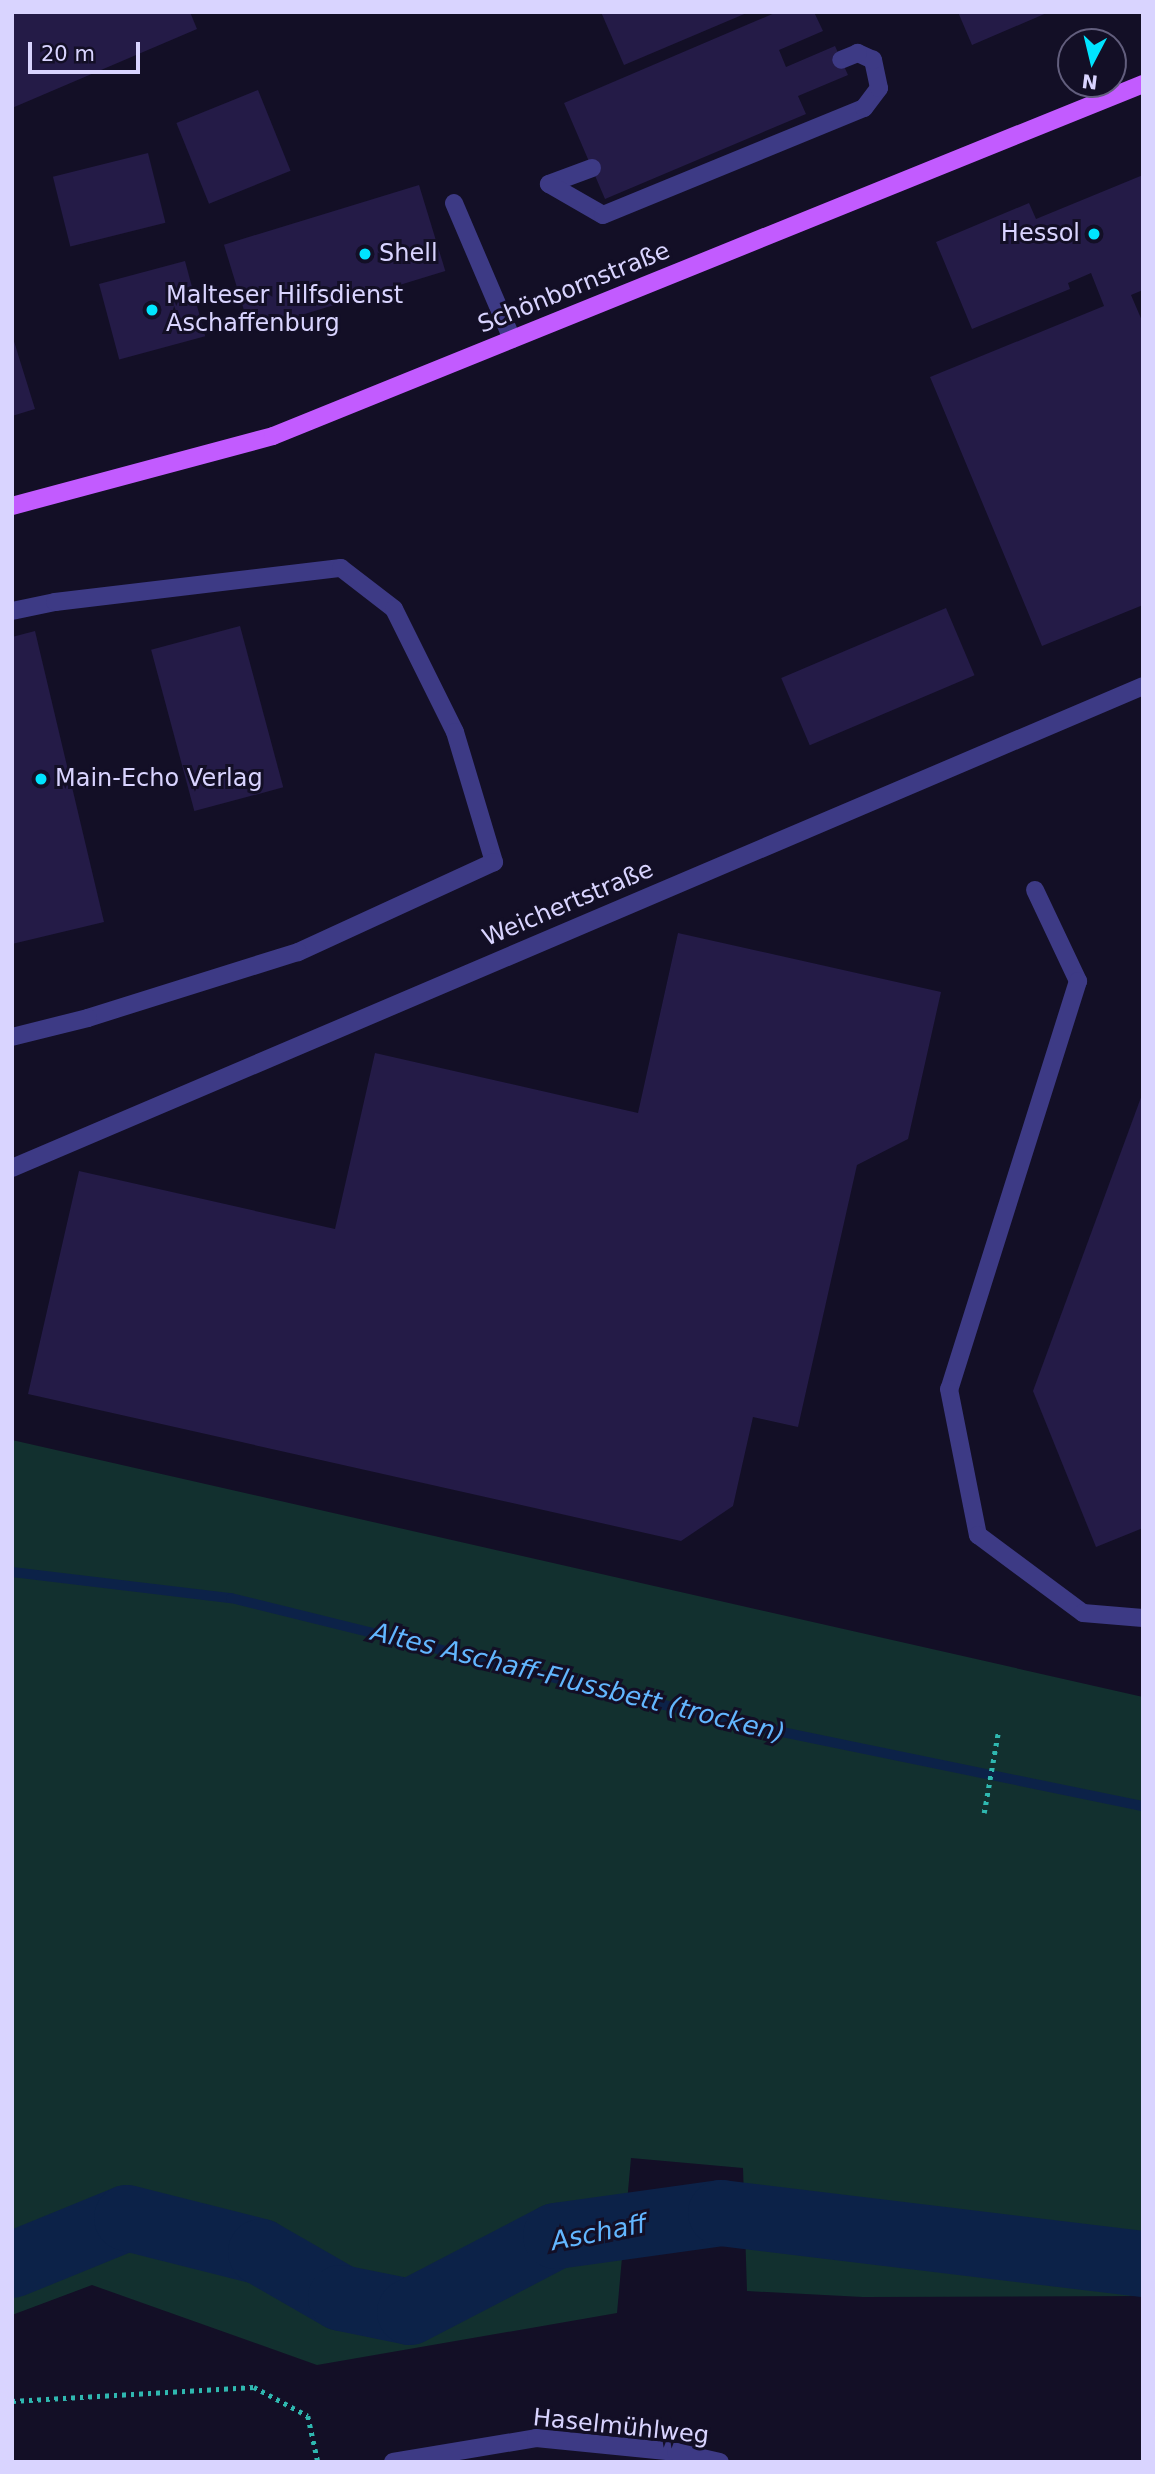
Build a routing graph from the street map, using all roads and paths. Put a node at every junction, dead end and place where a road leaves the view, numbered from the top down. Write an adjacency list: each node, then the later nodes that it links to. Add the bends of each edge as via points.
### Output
1 (841, 60): 3 (street, via 858,53 873,60 879,88 864,108 603,215 549,184)
2 (1143, 85): 5 (main road, Schönbornstraße)
3 (592, 168)
4 (454, 203): 5 (street)
5 (512, 339): 6 (main road, Schönbornstraße, via 273,436)
6 (12, 506)
7 (12, 611): 10 (street, via 341,568 394,609 455,732 494,862 298,952)
8 (1143, 685): 11 (street, Weichertstraße)
9 (1035, 890): 12 (street, via 1079,981 949,1389 978,1535 1083,1613)
10 (12, 1037)
11 (12, 1168)
12 (1143, 1618)
13 (998, 1733): 14 (path)
14 (984, 1813)
15 (12, 2401): 16 (path, via 254,2387 308,2416)
16 (318, 2462)
17 (393, 2462): 18 (street, Haselmühlweg, via 536,2438 676,2452)
18 (720, 2462)

